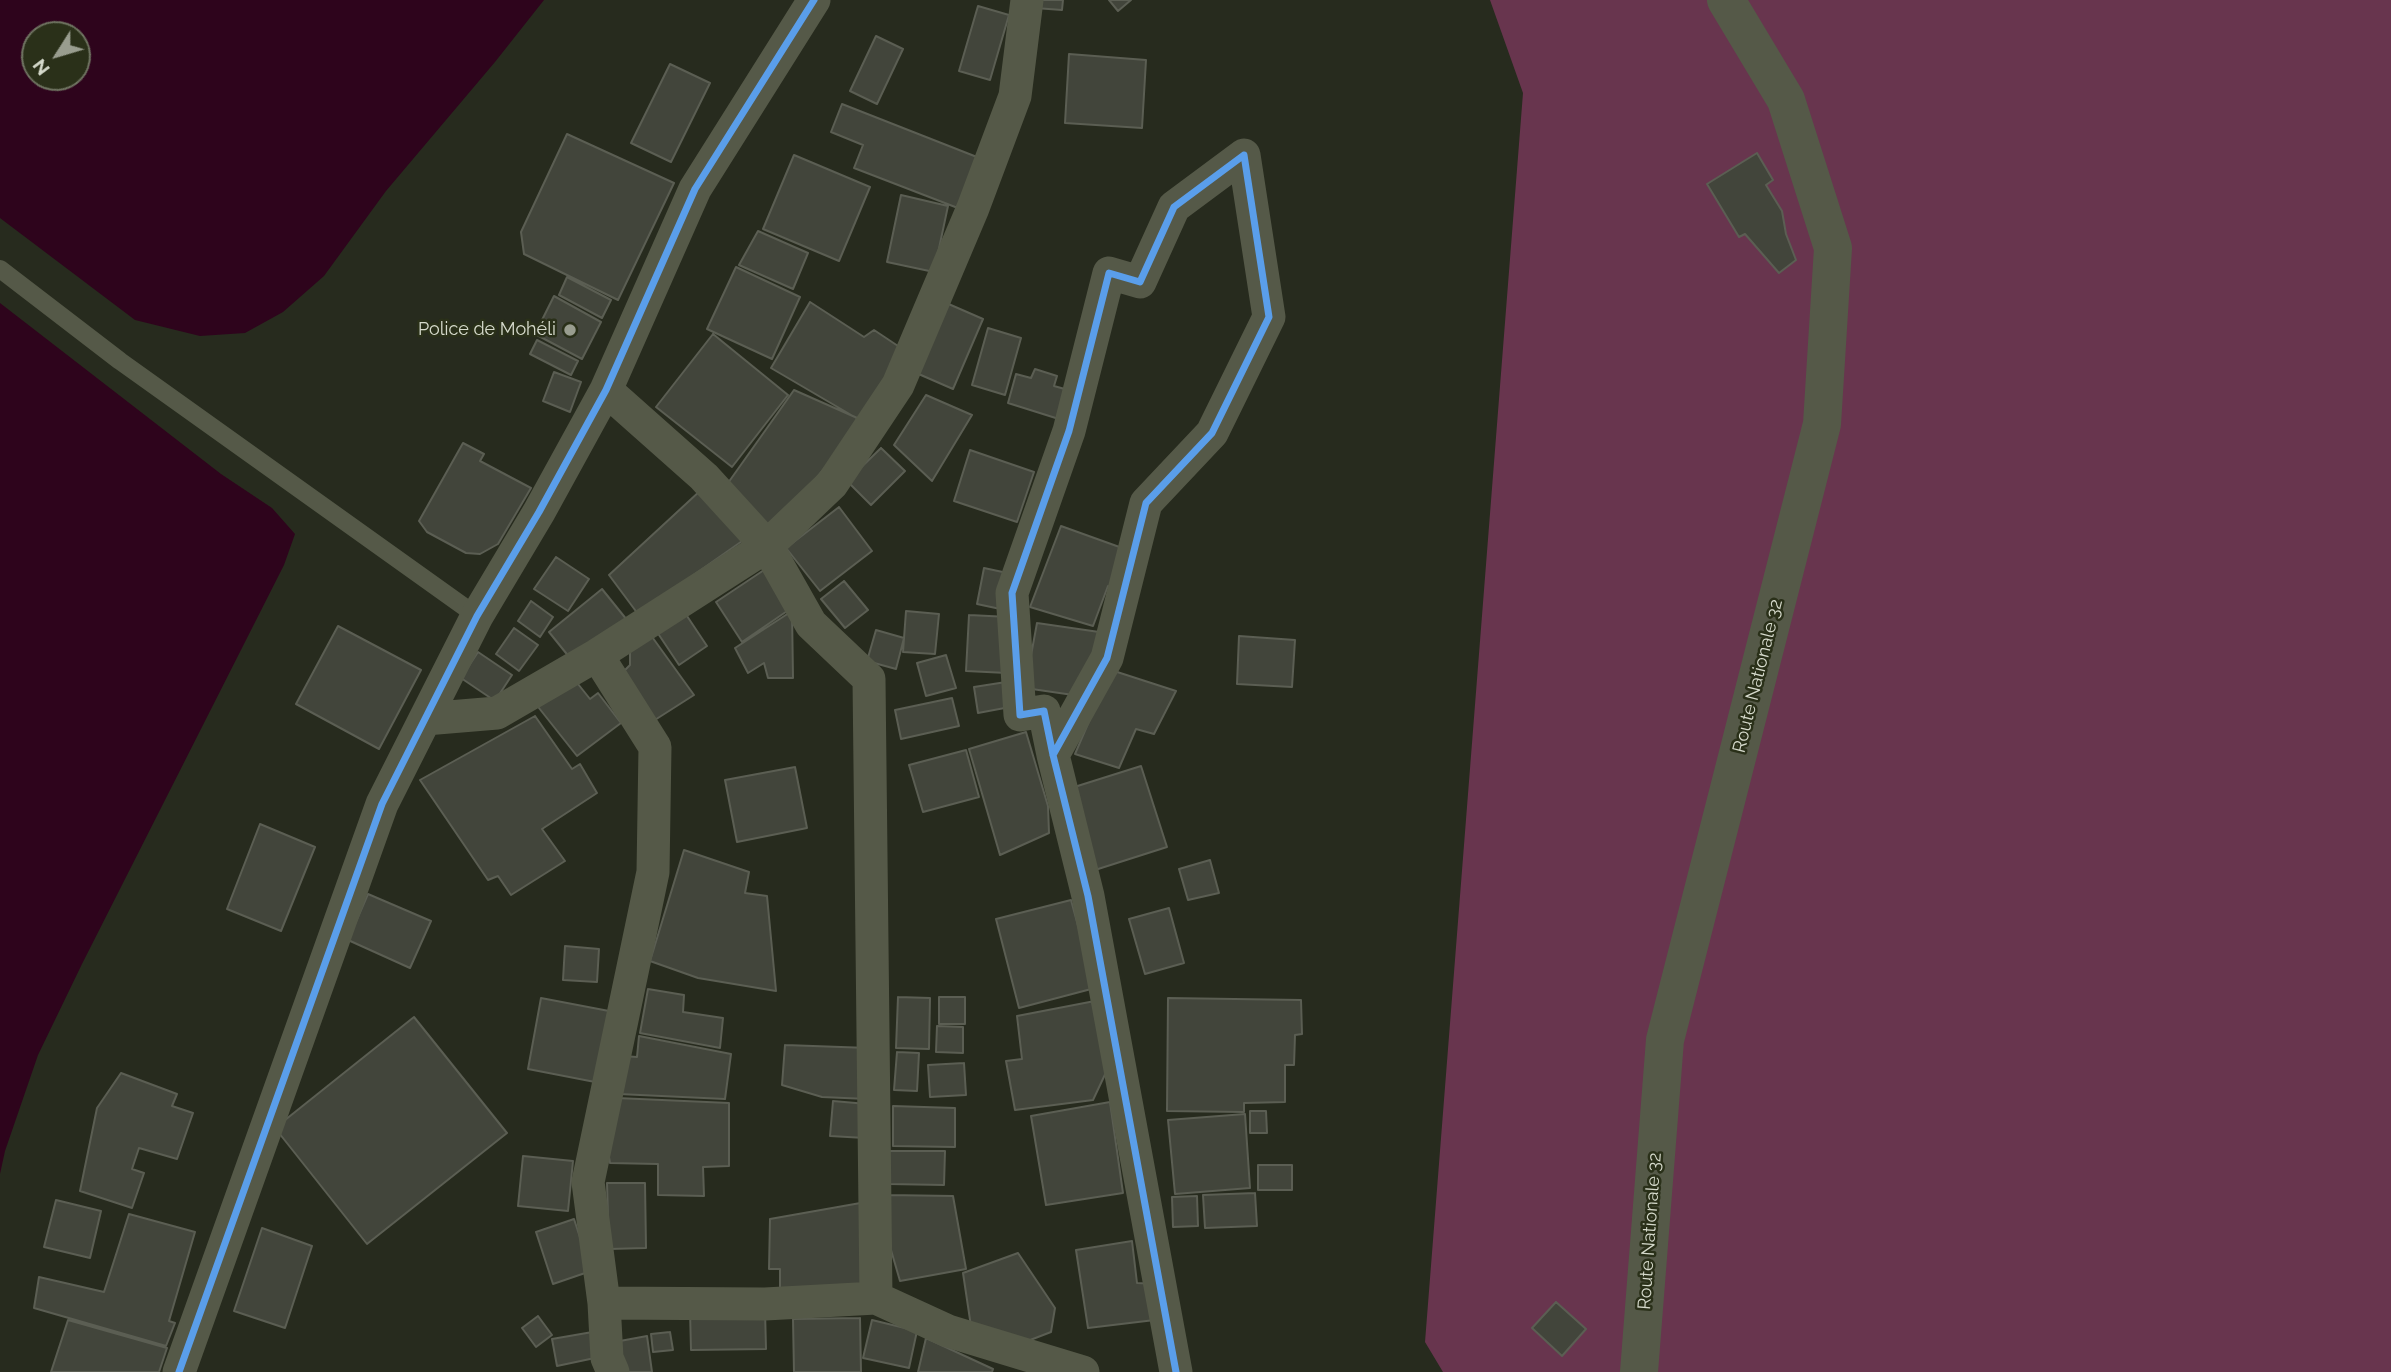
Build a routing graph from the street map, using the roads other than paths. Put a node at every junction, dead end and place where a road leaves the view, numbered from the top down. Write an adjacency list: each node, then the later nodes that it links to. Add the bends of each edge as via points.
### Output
1 (814, 0): 5 (street, via 695,189)
2 (1027, 0): 6 (street, via 1015,96 898,385 832,484)
3 (1726, 0): 17 (street, Route Nationale 32, via 1786,100 1833,248 1824,397 1822,424 1665,1040)
4 (0, 269): 7 (lane, via 120,361)
5 (606, 390): 6 (street, via 705,477); 7 (street)
6 (767, 546): 8 (street); 11 (street, via 811,624 869,679)
7 (477, 616): 9 (street)
8 (597, 655): 9 (street, via 497,713); 12 (street, via 655,747 653,872 588,1182)
9 (425, 719): 14 (street, via 382,804)
10 (1053, 755): 10 (street, via 1044,711 1020,715 1012,593 1069,431 1109,273 1140,282 1174,208 1244,155 1269,317 1212,433 1146,503 1107,658); 16 (street, via 1088,896)
11 (876, 1298): 12 (street, via 765,1304); 15 (street, via 948,1331)
12 (604, 1303): 13 (street)
13 (603, 1367)
14 (179, 1372)
15 (1083, 1372)
16 (1176, 1372)
17 (1639, 1372)

